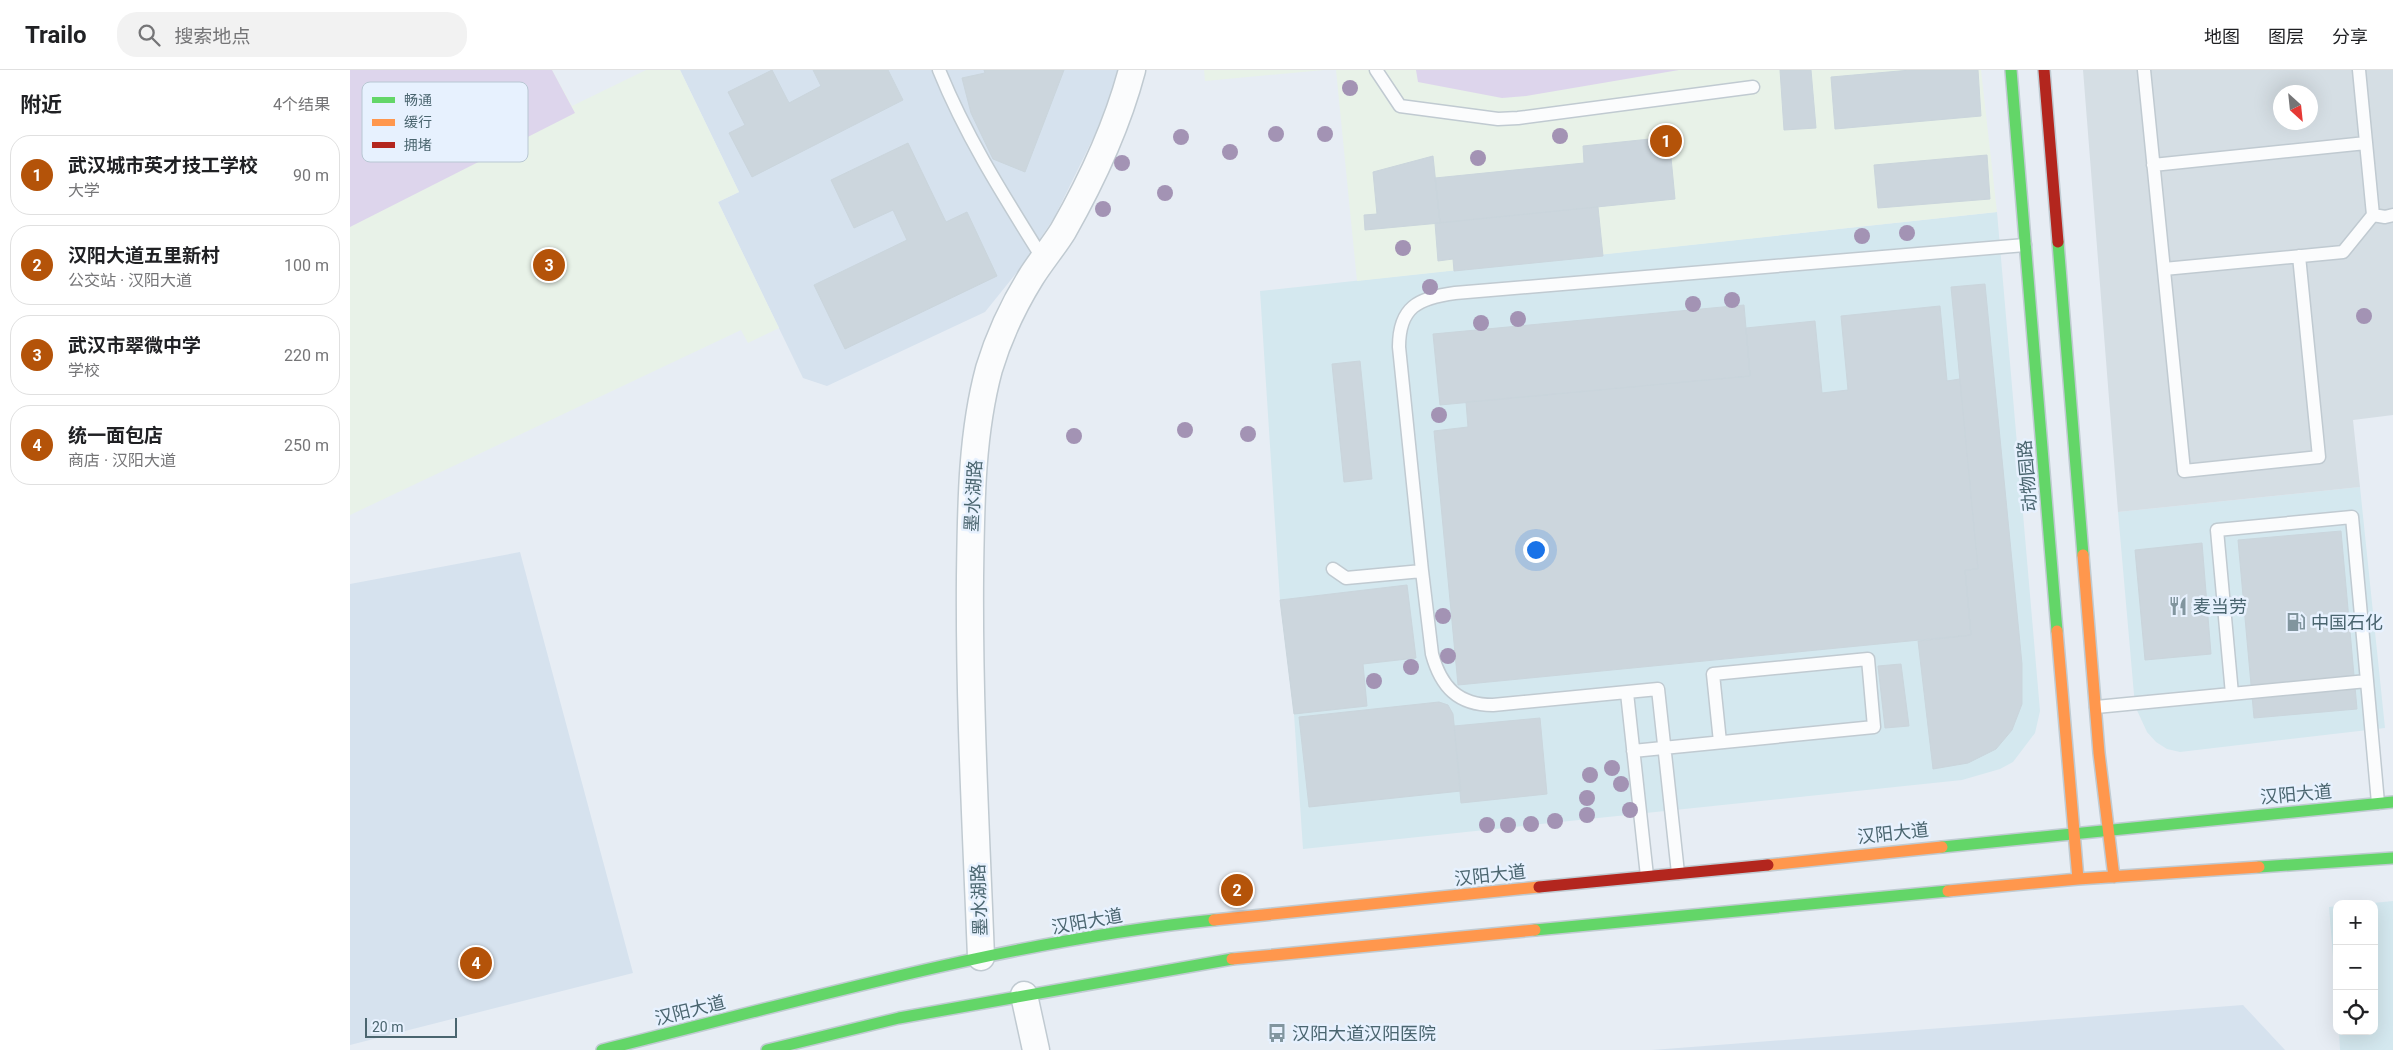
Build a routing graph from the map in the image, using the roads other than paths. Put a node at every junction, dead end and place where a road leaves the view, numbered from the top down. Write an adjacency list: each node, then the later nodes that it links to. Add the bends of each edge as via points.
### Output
1 (939, 70): 15 (lane, via 989,172)
2 (1132, 70): 15 (street, 墨水湖路, via 1126,96 1099,163 1061,234)
3 (1376, 70): 8 (lane, via 1400,106 1498,118)
4 (2011, 70): 13 (main road, 动物园路)
5 (2044, 70): 22 (main road)
6 (2144, 70): 10 (lane)
7 (2359, 70): 9 (lane)
8 (1753, 87)
9 (2366, 143): 10 (lane); 11 (lane)
10 (2153, 165): 16 (lane)
11 (2374, 215): 12 (lane); 14 (lane, via 2343,252)
12 (2393, 215)
13 (2025, 245): 18 (lane, via 1455,293 1436,296 1413,306 1402,322 1399,347); 29 (main road, 动物园路)
14 (2299, 256): 16 (lane); 16 (lane, via 2319,457 2184,471)
15 (1043, 259): 35 (street, 墨水湖路, via 1004,326 981,402 974,465 970,635)
16 (2164, 269)
17 (1333, 569): 18 (lane, via 1346,578)
18 (1422, 571): 20 (lane, via 1435,666 1444,682 1464,701 1493,705)
19 (2367, 681): 21 (lane); 21 (lane, via 2352,517 2333,518 2217,530); 27 (lane)
20 (1626, 692): 24 (lane, via 1658,689); 25 (lane)
21 (2232, 694): 22 (lane)
22 (2096, 707): 28 (main road)
23 (1720, 742): 23 (lane, via 1874,727 1868,659 1714,674); 24 (lane)
24 (1664, 748): 25 (lane); 31 (lane)
25 (1633, 751): 32 (lane)
26 (2393, 802): 27 (main road, 汉阳大道)
27 (2378, 803): 28 (main road, 汉阳大道)
28 (2108, 829): 29 (main road, 汉阳大道); 33 (main road)
29 (2074, 833): 31 (main road, 汉阳大道); 34 (main road, 动物园路)
30 (2393, 858): 33 (main road)
31 (1678, 873): 32 (main road, 汉阳大道)
32 (1648, 876): 35 (main road, 汉阳大道, via 1164,925)
33 (2114, 877): 34 (main road)
34 (2078, 879): 36 (main road, via 1244,957)
35 (981, 956): 37 (main road, 汉阳大道)
36 (1024, 995): 38 (main road, via 898,1018); 39 (street)
37 (602, 1050)
38 (767, 1050)
39 (1036, 1050)

